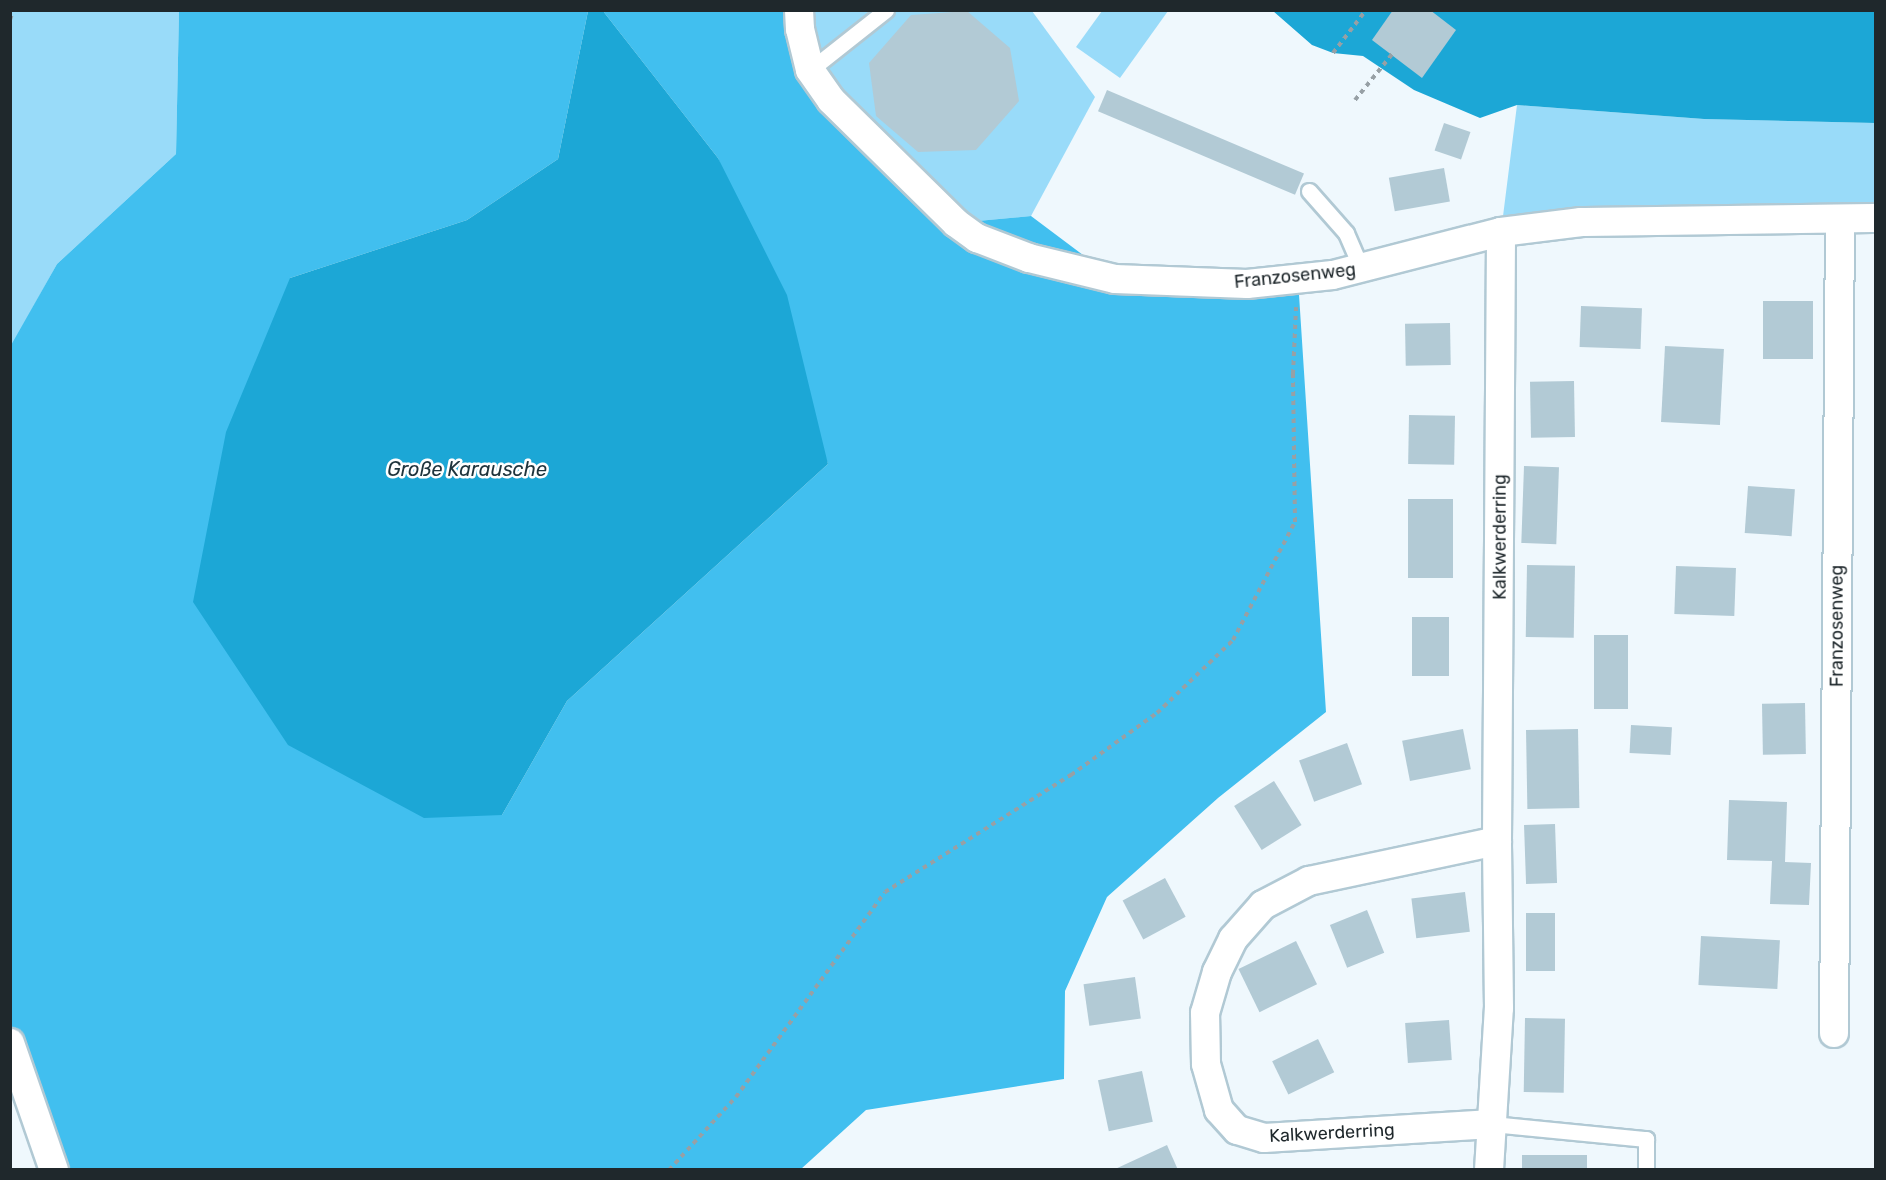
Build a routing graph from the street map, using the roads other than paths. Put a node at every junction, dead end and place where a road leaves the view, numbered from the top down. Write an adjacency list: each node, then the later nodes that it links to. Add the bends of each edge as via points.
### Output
1 (799, 10): 3 (street, Franzosenweg)
2 (886, 10): 3 (lane)
3 (810, 70): 8 (street, Franzosenweg, via 831,100 956,223 976,238 1029,258 1115,279 1247,284)
4 (1309, 191): 8 (lane, via 1346,233)
5 (1875, 218): 6 (street, Franzosenweg)
6 (1840, 219): 7 (street, Franzosenweg, via 1581,222); 10 (street, Franzosenweg)
7 (1502, 232): 8 (street, Franzosenweg); 9 (street, Kalkwerderring)
8 (1362, 270)
9 (1497, 841): 12 (street, Kalkwerderring, via 1499,1008); 12 (street, Kalkwerderring, via 1310,881 1263,905 1233,939 1216,972 1205,1013 1206,1064 1219,1110 1236,1130 1264,1138)
10 (1834, 1033)
11 (10, 1042): 13 (street)
12 (1492, 1124): 14 (street, Kalkwerderring); 15 (lane, via 1646,1138)
13 (54, 1170)
14 (1489, 1170)
15 (1646, 1170)

